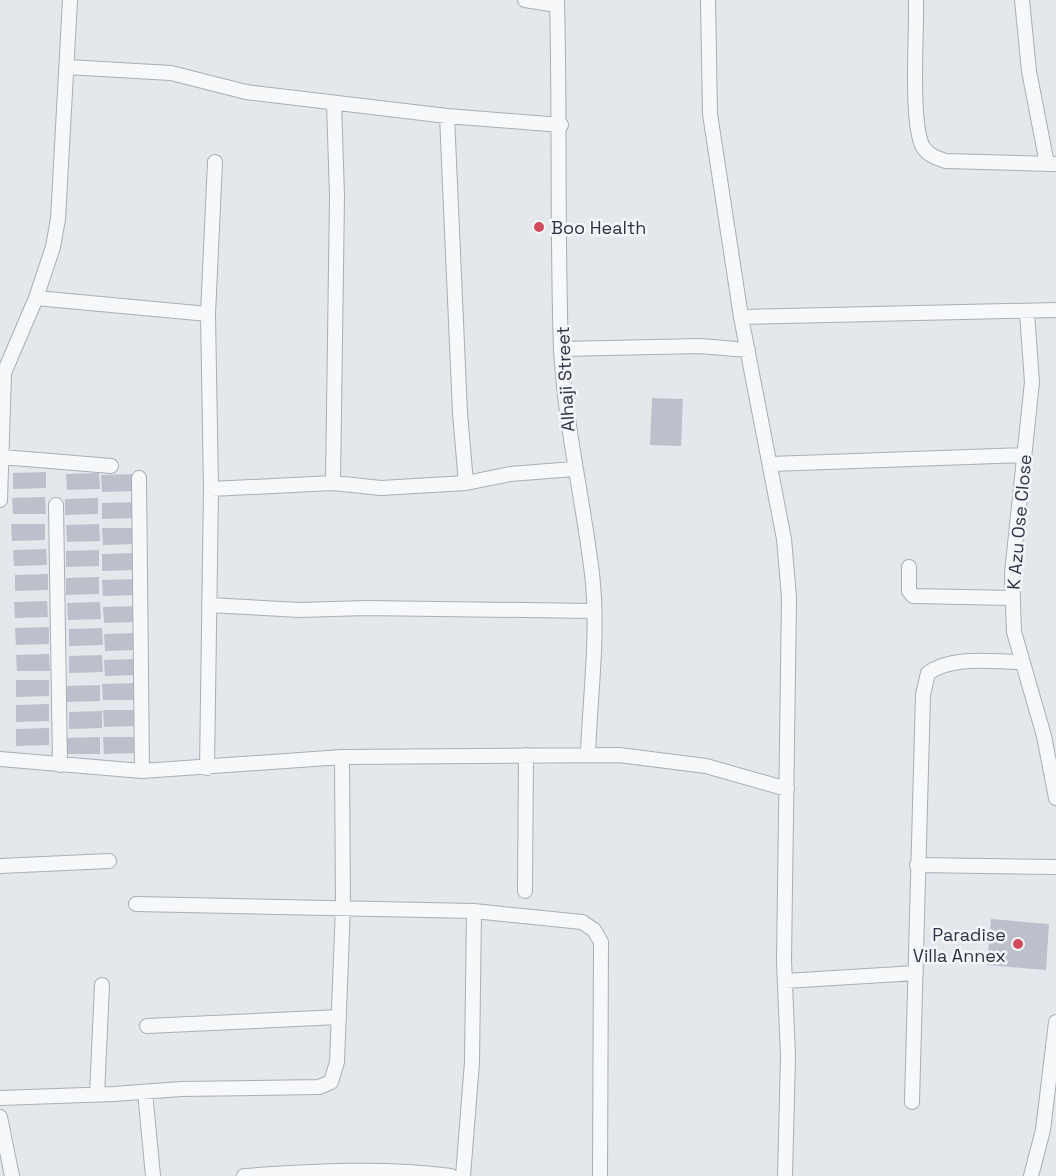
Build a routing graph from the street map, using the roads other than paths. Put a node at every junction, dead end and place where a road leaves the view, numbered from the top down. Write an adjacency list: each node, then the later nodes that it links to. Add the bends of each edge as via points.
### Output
1 (70, 0): 7 (street)
2 (525, 0): 6 (street)
3 (708, 0): 17 (street, via 711,114)
4 (916, 0): 12 (street, via 918,133 923,147 932,156 946,161)
5 (1022, 0): 12 (street, via 1029,71)
6 (557, 2): 10 (street, Alhaji Street)
7 (67, 67): 8 (street, via 171,73 246,92); 13 (street, via 58,219)
8 (334, 103): 9 (street); 27 (street, via 337,196)
9 (447, 116): 10 (street); 28 (street)
10 (561, 124): 18 (street, Alhaji Street)
11 (215, 162): 16 (street)
12 (1051, 164)
13 (36, 298): 16 (street); 20 (street)
14 (1056, 310): 15 (street)
15 (1027, 313): 17 (street); 21 (street, K Azu Ose Close, via 1032,382)
16 (208, 314): 29 (street)
17 (741, 317): 19 (street)
18 (561, 350): 19 (street, via 700,346); 25 (street, Alhaji Street)
19 (748, 350): 23 (street)
20 (2, 373): 22 (street)
21 (1024, 455): 23 (street); 33 (street, K Azu Ose Close)
22 (2, 458): 24 (street); 30 (street)
23 (770, 464): 44 (street, via 784,539 789,597)
24 (111, 466)
25 (574, 469): 28 (street, via 510,474); 35 (street, Alhaji Street, via 592,575)
26 (139, 478): 43 (street)
27 (333, 483): 28 (street, via 381,488); 29 (street)
28 (465, 483)
29 (211, 489): 34 (street)
30 (0, 500)
31 (56, 505): 41 (street)
32 (909, 567): 33 (street, via 909,591 913,596)
33 (1012, 598): 36 (street, K Azu Ose Close, via 1014,632)
34 (209, 605): 35 (street, via 300,610); 42 (street)
35 (594, 611): 38 (street, Alhaji Street, via 596,647 589,698)
36 (1022, 662): 45 (street, K Azu Ose Close, via 1044,736); 47 (street, via 968,661 940,665 928,673 923,694)
37 (526, 755): 38 (street); 39 (street); 50 (street)
38 (588, 755): 44 (street, via 706,766)
39 (342, 757): 42 (street); 52 (street)
40 (0, 759): 41 (street)
41 (60, 765): 43 (street)
42 (207, 768): 43 (street)
43 (142, 771)
44 (787, 789): 55 (street)
45 (1056, 798)
46 (109, 861): 48 (street)
47 (917, 865): 49 (street); 54 (street)
48 (0, 866)
49 (1056, 867)
50 (525, 891)
51 (136, 904): 52 (street)
52 (343, 906): 53 (street); 57 (street)
53 (474, 911): 71 (street, via 472,1062); 72 (street, via 582,922 602,942)
54 (916, 973): 55 (street); 64 (street)
55 (785, 981): 73 (street)
56 (102, 985): 62 (street)
57 (339, 1017): 59 (street); 61 (street, via 337,1062 331,1082 325,1086)
58 (1056, 1022): 60 (street)
59 (147, 1026)
60 (1054, 1066): 74 (street)
61 (145, 1092): 62 (street); 68 (street)
62 (97, 1095): 63 (street)
63 (0, 1098)
64 (912, 1102)
65 (0, 1117): 66 (street)
66 (1, 1135): 67 (street)
67 (12, 1176)
68 (153, 1176)
69 (244, 1176): 70 (street, via 321,1171)
70 (451, 1176)
71 (463, 1176)
72 (600, 1176)
73 (785, 1176)
74 (1031, 1176)

